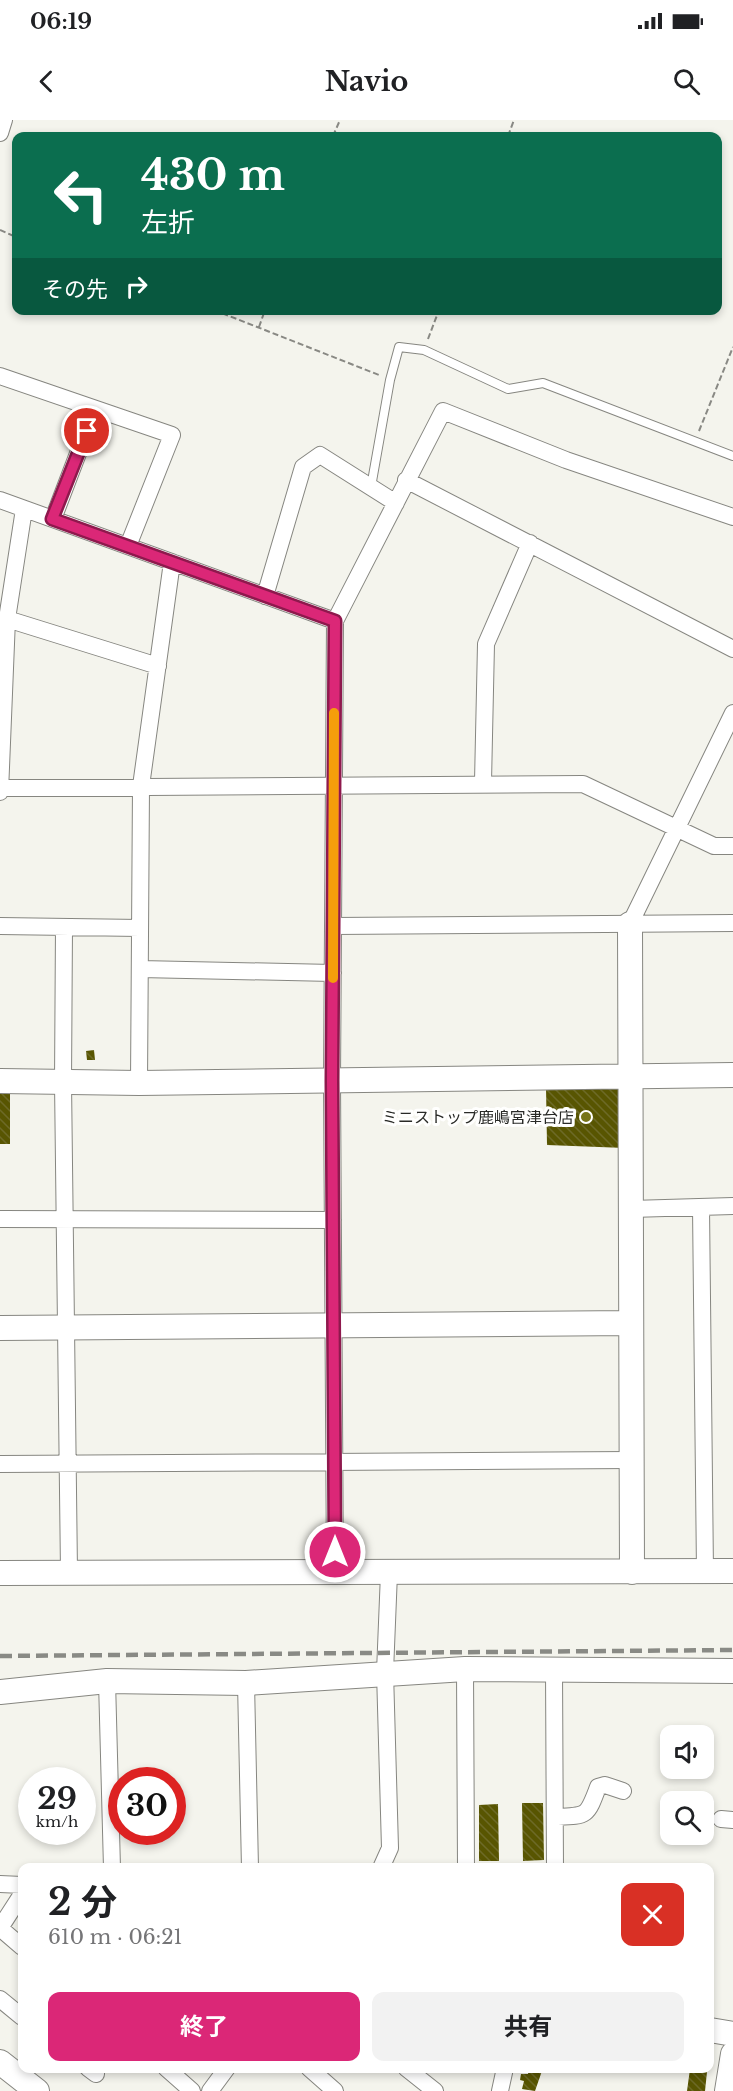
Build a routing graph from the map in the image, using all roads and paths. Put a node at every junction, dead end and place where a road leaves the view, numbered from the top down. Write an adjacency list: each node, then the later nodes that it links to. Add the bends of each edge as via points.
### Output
1 (4, 120): 2 (street)
2 (0, 133)
3 (227, 315): 6 (path)
4 (263, 315): 6 (path)
5 (437, 315): 8 (path)
6 (259, 327): 10 (path)
7 (733, 347): 12 (path)
8 (423, 350): 10 (lane, via 399,347); 12 (lane, via 508,388 543,383)
9 (0, 376): 11 (street)
10 (390, 380): 15 (lane)
11 (95, 409): 20 (street); 22 (street, via 172,435)
12 (694, 442): 13 (lane)
13 (733, 456)
14 (405, 480): 17 (street); 19 (street, via 443,411 567,460); 21 (street)
15 (371, 487): 17 (street); 24 (street, via 320,454 303,467)
16 (0, 500): 18 (street)
17 (396, 503): 26 (street)
18 (24, 509): 20 (street); 25 (street)
19 (733, 517)
20 (52, 519): 22 (street)
21 (530, 543): 27 (street); 30 (street, via 486,644)
22 (128, 546): 23 (street)
23 (172, 562): 24 (street); 28 (street)
24 (265, 596): 26 (street)
25 (7, 619): 28 (street); 33 (street)
26 (335, 621): 31 (street)
27 (733, 649)
28 (158, 666): 32 (street)
29 (733, 713): 34 (street)
30 (483, 782): 31 (street); 34 (street, via 583,784)
31 (334, 784): 32 (street); 39 (street)
32 (141, 786): 33 (street); 41 (street)
33 (0, 790)
34 (676, 829): 35 (street, via 714,846); 37 (street)
35 (733, 846)
36 (733, 923): 37 (street)
37 (630, 924): 39 (street); 45 (street)
38 (0, 926): 40 (street)
39 (333, 926): 43 (street)
40 (64, 927): 41 (street); 48 (street)
41 (140, 928): 42 (street)
42 (140, 969): 43 (street); 49 (street)
43 (333, 973): 47 (street)
44 (733, 1074): 45 (street)
45 (630, 1076): 47 (street); 52 (street)
46 (0, 1081): 48 (street)
47 (332, 1081): 49 (street); 55 (street)
48 (63, 1082): 49 (street); 54 (street)
49 (139, 1083)
50 (733, 1206): 51 (street)
51 (701, 1207): 52 (street); 67 (street)
52 (631, 1209): 56 (street)
53 (0, 1219): 54 (street)
54 (64, 1219): 55 (street); 58 (street)
55 (333, 1220): 57 (street)
56 (631, 1323): 57 (street); 60 (street)
57 (334, 1325): 58 (street); 63 (street)
58 (66, 1327): 59 (street); 62 (street)
59 (0, 1328)
60 (631, 1461): 63 (street); 66 (street)
61 (0, 1464): 62 (street)
62 (67, 1464): 63 (street); 65 (street)
63 (334, 1464): 70 (street)
64 (733, 1571): 67 (street)
65 (69, 1572): 68 (street); 70 (street)
66 (632, 1572): 67 (street); 69 (street)
67 (705, 1572)
68 (0, 1573)
69 (389, 1573): 70 (street); 74 (street)
70 (335, 1574)
71 (465, 1669): 72 (street); 74 (street); 83 (street)
72 (554, 1669): 73 (street); 79 (street)
73 (733, 1671)
74 (385, 1672): 76 (street); 82 (street, via 390,1848)
75 (108, 1682): 76 (street); 77 (street); 80 (street)
76 (246, 1683): 81 (street)
77 (0, 1692)
78 (623, 1791): 79 (street, via 605,1785 598,1787 589,1812)
79 (555, 1817): 84 (street)
80 (112, 1863)
81 (250, 1863)
82 (383, 1863)
83 (466, 1863)
84 (556, 1863)
85 (0, 1884): 86 (street)
86 (18, 1885)
87 (18, 1900): 88 (street, via 0,1928)
88 (18, 1944)
89 (0, 1999): 90 (street)
90 (18, 2014)
91 (714, 2031): 92 (street)
92 (733, 2034)
93 (733, 2054): 106 (street)
94 (0, 2062): 101 (street)
95 (172, 2073): 102 (street)
96 (223, 2073): 103 (street)
97 (315, 2073): 104 (street)
98 (412, 2073): 105 (street)
99 (505, 2073): 100 (street)
100 (504, 2090)
101 (37, 2091)
102 (192, 2091)
103 (210, 2091)
104 (335, 2091)
105 (435, 2091)
106 (727, 2091)

